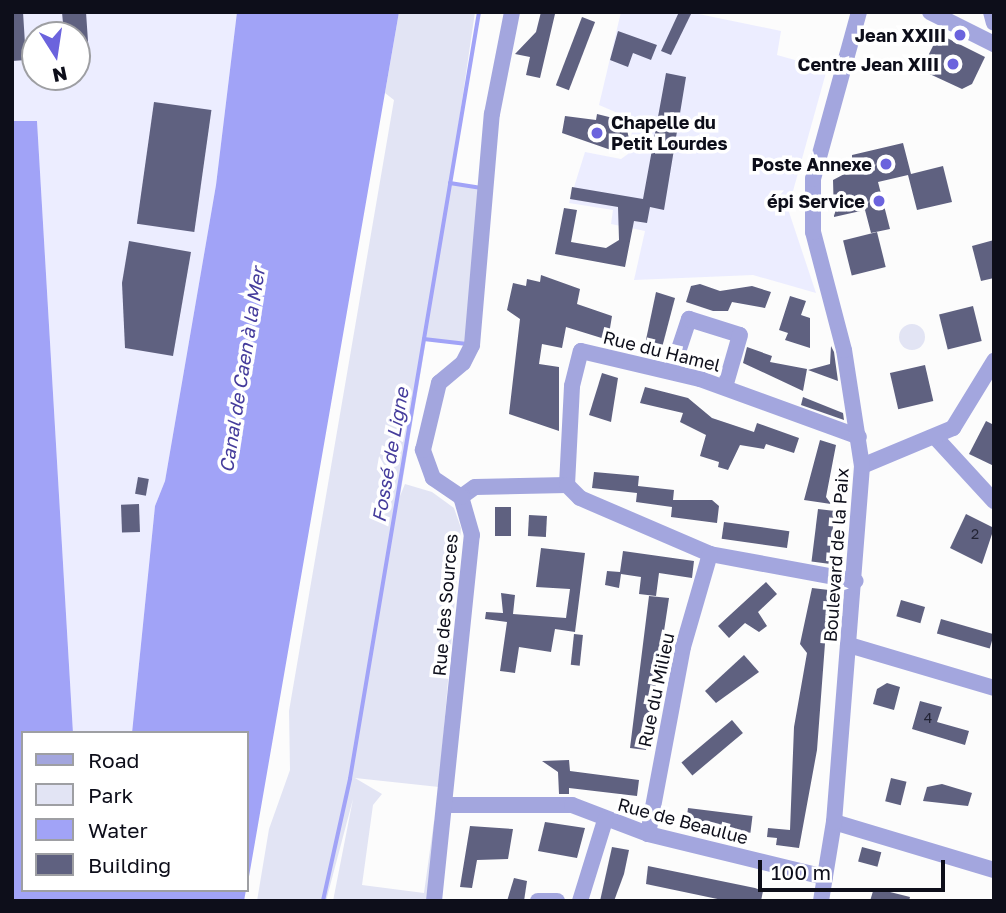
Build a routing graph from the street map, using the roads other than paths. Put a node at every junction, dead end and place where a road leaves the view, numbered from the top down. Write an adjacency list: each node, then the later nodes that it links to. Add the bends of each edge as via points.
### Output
1 (512, 12): 14 (street, via 492,114 472,345 432,398 423,450 433,478)
2 (859, 12): 10 (street, Boulevard de la Paix, via 813,179 813,232)
3 (930, 12): 6 (street)
4 (991, 12): 5 (street)
5 (994, 23)
6 (994, 44)
7 (994, 361): 11 (street, via 972,405)
8 (672, 370): 9 (street, Rue du Hamel); 9 (street, via 689,319 740,335); 13 (street, Rue du Hamel, via 582,351 572,386)
9 (725, 387): 10 (street, Rue du Hamel)
10 (859, 437): 12 (street, Boulevard de la Paix)
11 (936, 438): 12 (street); 15 (street)
12 (862, 466): 17 (street, Boulevard de la Paix)
13 (567, 485): 14 (street, via 475,487); 16 (street, via 580,498)
14 (461, 497): 20 (street, Rue des Sources, via 472,535)
15 (994, 501)
16 (710, 554): 17 (street); 23 (street, Rue du Milieu, via 683,647)
17 (856, 581): 18 (street, Boulevard de la Paix)
18 (849, 645): 19 (street); 22 (street, Boulevard de la Paix)
19 (994, 688)
20 (449, 805): 21 (street, Rue de Beaulue, via 572,805); 26 (street, Rue des Sources)
21 (605, 820): 23 (street, Rue de Beaulue); 29 (street)
22 (834, 822): 24 (street); 25 (street, Boulevard de la Paix)
23 (648, 834): 25 (street, Rue de Beaulue)
24 (994, 870)
25 (825, 877): 30 (street, Boulevard de la Paix)
26 (434, 901)
27 (538, 901): 28 (street)
28 (557, 901)
29 (580, 901)
30 (821, 901)

